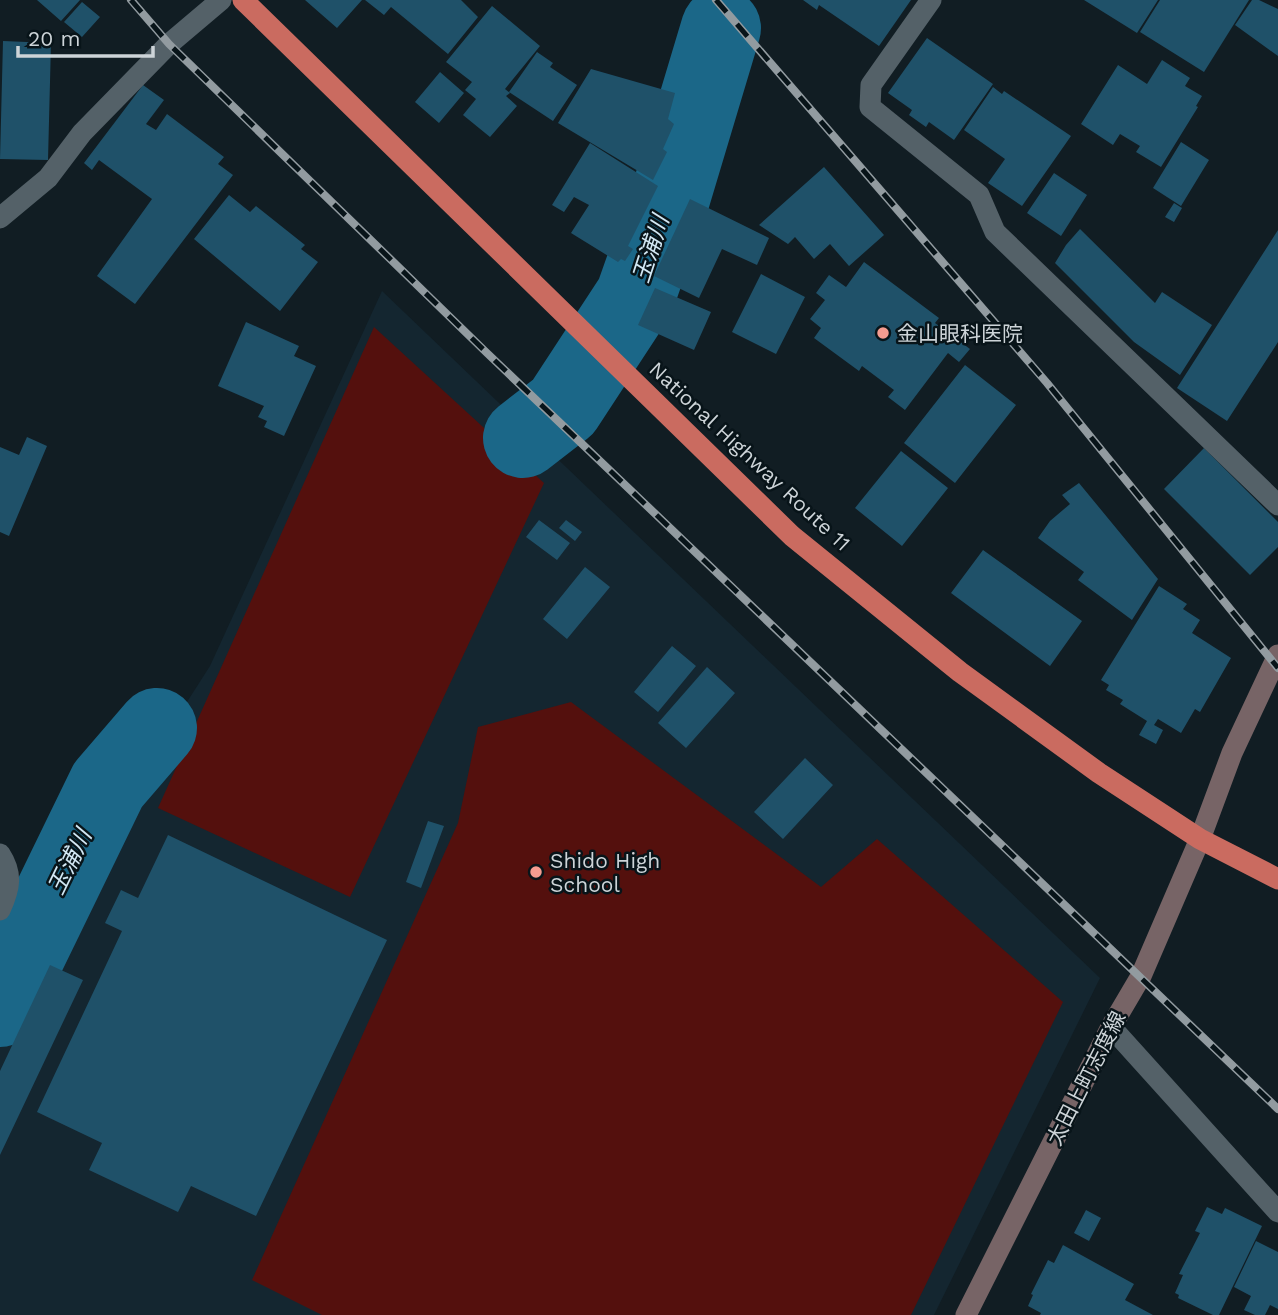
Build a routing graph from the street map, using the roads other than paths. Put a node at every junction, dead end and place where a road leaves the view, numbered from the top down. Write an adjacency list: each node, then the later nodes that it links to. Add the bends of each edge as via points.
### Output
1 (221, 0): 4 (street, via 169,44 82,133 48,178)
2 (243, 0): 7 (highway, National Highway Route 11, via 792,536 960,672 1099,773)
3 (931, 0): 5 (street, via 871,85 870,107 979,195 995,232)
4 (0, 218)
5 (1278, 505)
6 (1278, 655): 7 (main road, 太田上町志度線, via 1232,753)
7 (1200, 839): 9 (highway, National Highway Route 11); 11 (main road, 太田上町志度線, via 1141,976)
8 (0, 854): 10 (street, via 9,868 8,893)
9 (1278, 879)
10 (0, 910)
11 (1111, 1027): 12 (street); 13 (main road, 太田上町志度線)
12 (1278, 1212)
13 (966, 1315)

